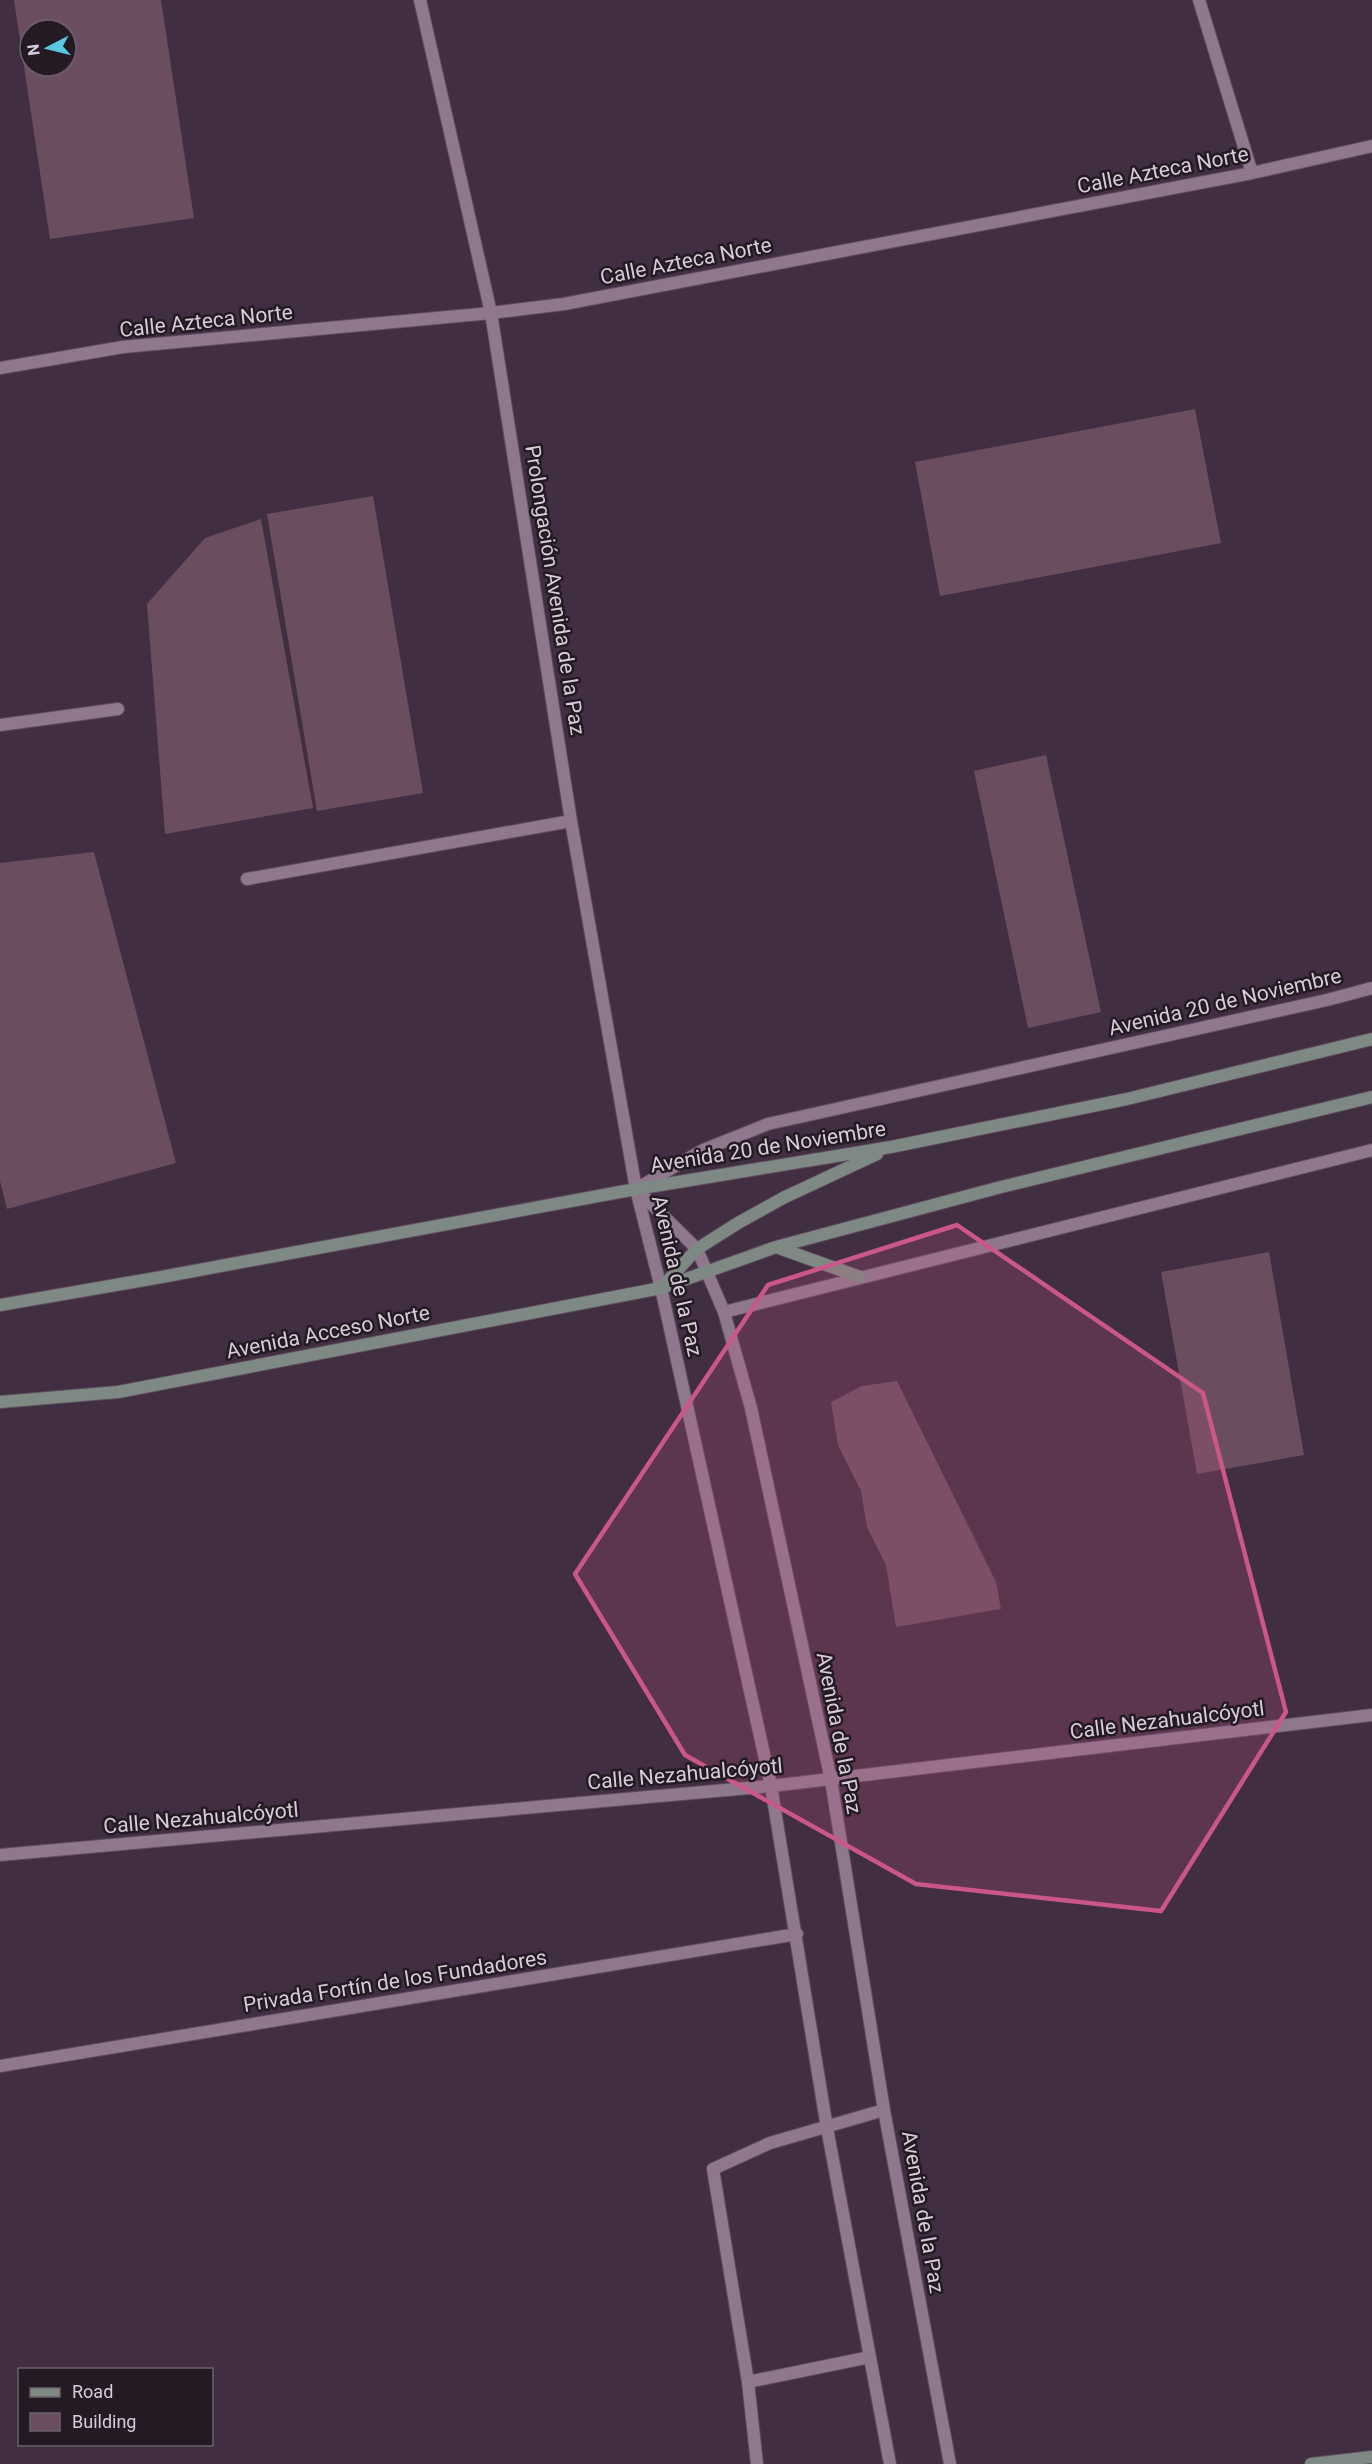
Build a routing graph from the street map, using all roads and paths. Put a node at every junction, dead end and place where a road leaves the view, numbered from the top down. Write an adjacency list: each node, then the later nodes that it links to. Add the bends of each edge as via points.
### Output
1 (420, 0): 5 (street, Prolongación Avenida de la Paz)
2 (1199, 0): 4 (street)
3 (1372, 146): 4 (street, Calle Azteca Norte)
4 (1252, 173): 5 (street, Calle Azteca Norte, via 564,304)
5 (491, 313): 6 (street, Calle Azteca Norte, via 123,347); 9 (street, Prolongación Avenida de la Paz)
6 (0, 368)
7 (118, 709): 8 (street)
8 (0, 725)
9 (572, 821): 10 (street); 16 (street, Prolongación Avenida de la Paz)
10 (247, 879)
11 (1372, 988): 16 (street, Avenida 20 de Noviembre, via 768,1124 703,1150)
12 (1372, 1039): 14 (main road, Avenida 20 de Noviembre, via 1127,1099)
13 (1372, 1097): 17 (main road, via 1001,1187)
14 (891, 1148): 16 (main road, Avenida 20 de Noviembre); 18 (main road, via 783,1198)
15 (1372, 1150): 20 (street)
16 (636, 1189): 18 (street, Avenida de la Paz); 21 (street, Avenida de la Paz); 22 (main road)
17 (776, 1247): 19 (main road); 20 (main road)
18 (696, 1249): 19 (street, Avenida de la Paz); 21 (main road)
19 (708, 1272): 21 (main road); 23 (street, Avenida de la Paz)
20 (860, 1277): 23 (street)
21 (661, 1288): 24 (main road, Avenida Acceso Norte, via 118,1392); 27 (street, Avenida de la Paz)
22 (0, 1305)
23 (724, 1312): 26 (street, Avenida de la Paz, via 751,1408)
24 (0, 1402)
25 (1372, 1715): 26 (street, Calle Nezahualcóyotl)
26 (831, 1780): 27 (street, Calle Nezahualcóyotl); 31 (street, Avenida de la Paz)
27 (771, 1786): 28 (street, Calle Nezahualcóyotl); 29 (street, Avenida de la Paz)
28 (0, 1855)
29 (797, 1934): 30 (street, Privada Fortín de los Fundadores); 32 (street, Avenida de la Paz)
30 (0, 2066)
31 (885, 2110): 32 (street); 38 (street, Avenida de la Paz)
32 (827, 2128): 33 (street, Avenida de la Paz); 34 (street, via 770,2143 713,2169)
33 (870, 2357): 34 (street); 37 (street, Avenida de la Paz)
34 (748, 2382): 36 (street)
35 (1372, 2457): 39 (main road)
36 (757, 2464)
37 (890, 2464)
38 (950, 2464)
39 (1311, 2464)

